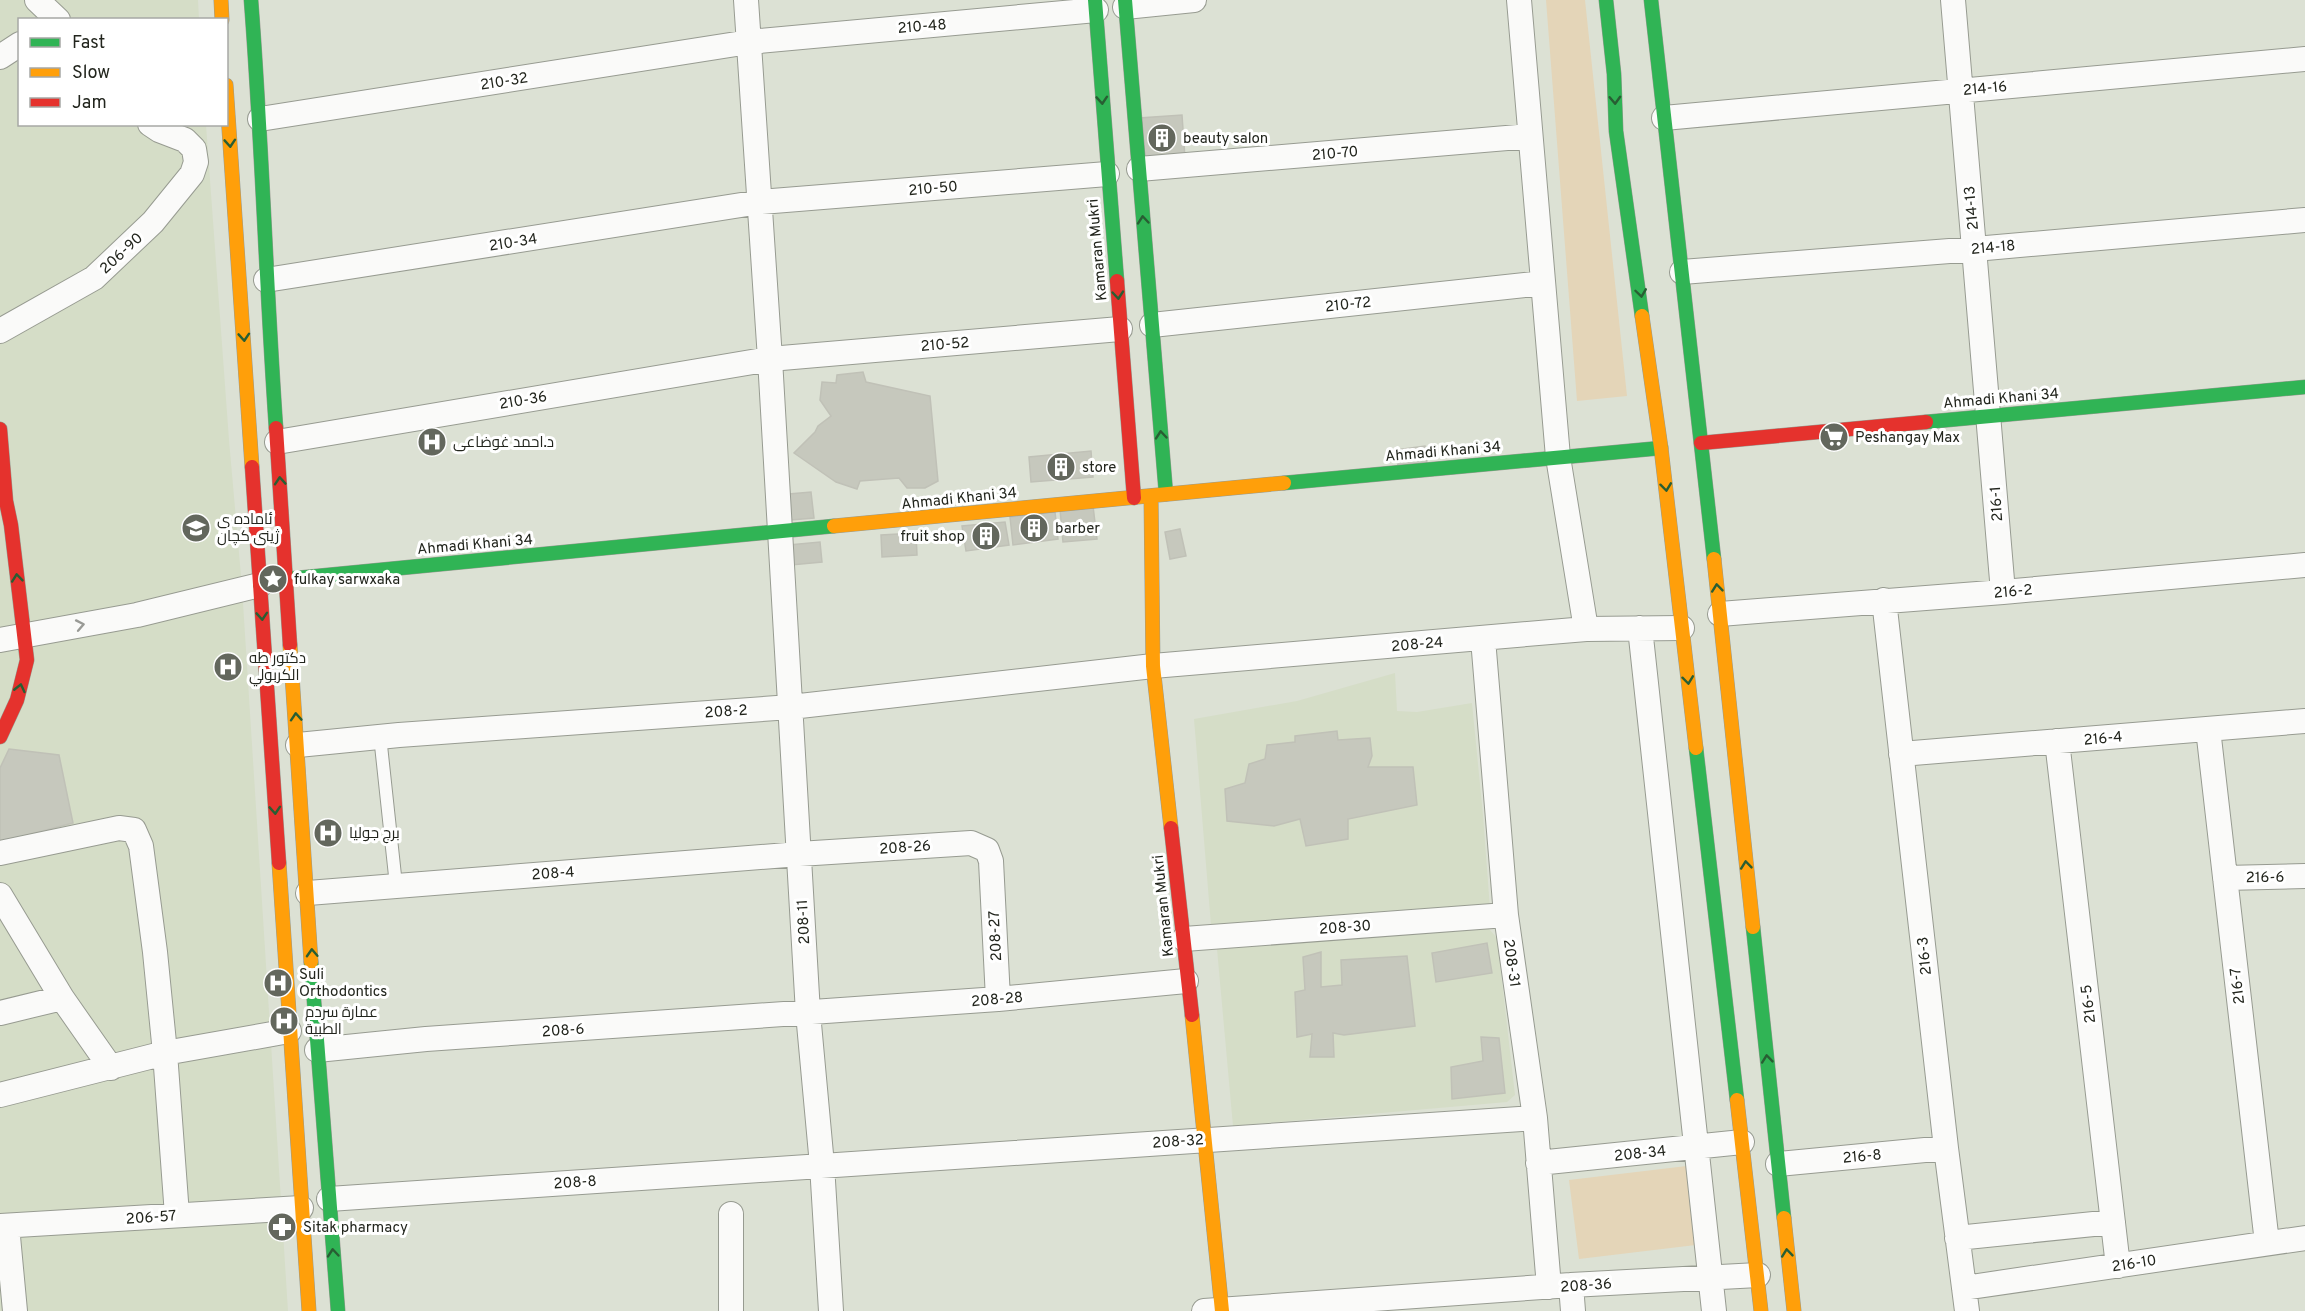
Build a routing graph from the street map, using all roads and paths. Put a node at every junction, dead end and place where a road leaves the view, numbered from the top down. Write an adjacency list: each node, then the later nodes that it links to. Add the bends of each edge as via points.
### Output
1 (37, 0): 12 (street)
2 (221, 0): 13 (main road)
3 (251, 0): 26 (main road)
4 (746, 0): 14 (street)
5 (1194, 0): 10 (street)
6 (1519, 0): 28 (street)
7 (1644, 0): 20 (main road)
8 (1953, 0): 23 (street, 214-13)
9 (1613, 1): 22 (main road)
10 (1125, 3): 21 (main road, Kamaran Mukri)
11 (1095, 5): 14 (street, 210-48); 21 (main road, Kamaran Mukri)
12 (56, 18)
13 (222, 18)
14 (749, 42): 26 (street, 210-32); 31 (street)
15 (18, 45): 18 (street)
16 (1641, 48): 20 (main road)
17 (1624, 54): 22 (main road)
18 (0, 57)
19 (2305, 59): 23 (street, 214-16)
20 (1658, 69): 25 (main road)
21 (1116, 74): 29 (main road, Kamaran Mukri); 30 (main road, Kamaran Mukri, one-way to 30)
22 (1614, 74): 46 (main road, one-way to 46, via 1616,131)
23 (1961, 90): 25 (street, 214-16); 33 (street, 214-13)
24 (228, 113): 55 (main road, one-way to 55)
25 (1664, 118): 34 (main road)
26 (260, 119): 35 (main road)
27 (153, 126): 39 (street, 206-90, via 185,140 194,149 196,162 192,174 153,222 94,278)
28 (1530, 136): 29 (street, 210-70); 36 (street)
29 (1139, 169): 37 (main road, Kamaran Mukri, one-way to 29)
30 (1107, 174): 31 (street, 210-50); 38 (main road, Kamaran Mukri, one-way to 38)
31 (760, 202): 35 (street, 210-34); 40 (street)
32 (2305, 220): 33 (street, 214-18)
33 (1975, 249): 34 (street, 214-18); 42 (street, 214-13)
34 (1682, 272): 45 (main road)
35 (266, 280): 44 (main road)
36 (1543, 283): 37 (street, 210-72); 47 (street)
37 (1152, 325): 48 (main road, Kamaran Mukri, one-way to 37)
38 (1120, 329): 40 (street, 210-52); 50 (main road, Kamaran Mukri)
39 (0, 331)
40 (770, 359): 44 (street, 210-36); 52 (street)
41 (2305, 387): 42 (main road, Ahmadi Khani 34)
42 (1989, 416): 45 (main road, Ahmadi Khani 34); 56 (street, 216-1)
43 (0, 429): 51 (main road)
44 (277, 442): 54 (main road, one-way to 44)
45 (1701, 443): 58 (main road, one-way to 45)
46 (1661, 448): 47 (main road, Ahmadi Khani 34); 60 (main road, one-way to 60)
47 (1558, 457): 48 (main road, Ahmadi Khani 34); 61 (street)
48 (1166, 494): 49 (main road, Ahmadi Khani 34)
49 (1151, 496): 50 (main road, Ahmadi Khani 34); 64 (main road, Kamaran Mukri)
50 (1134, 498): 52 (main road, Ahmadi Khani 34)
51 (3, 501): 62 (main road, one-way to 51, via 11,525)
52 (780, 532): 54 (main road, Ahmadi Khani 34); 65 (street, 208-11)
53 (2305, 565): 56 (street, 216-2)
54 (287, 579): 55 (main road, Ahmadi Khani 34); 71 (main road, one-way to 54)
55 (260, 585): 62 (street, one-way to 55, via 137,615); 92 (main road, one-way to 92)
56 (2003, 592): 57 (street, 216-2)
57 (1884, 600): 58 (street, 216-2); 72 (street, 216-3)
58 (1720, 614): 83 (main road, one-way to 58)
59 (1640, 628): 60 (street, 208-24); 61 (street, 208-24); 100 (street)
60 (1682, 628): 84 (main road, one-way to 84)
61 (1586, 629): 63 (street, 208-24)
62 (11, 638): 69 (main road, one-way to 62, via 17,700 27,660)
63 (1483, 639): 64 (street, 208-24); 81 (street, 208-31)
64 (1153, 666): 65 (street, 208-2); 82 (main road, Kamaran Mukri)
65 (790, 707): 68 (street, 208-2); 74 (street, 208-11)
66 (2305, 721): 67 (street, 216-4)
67 (2208, 729): 70 (street, 216-4); 77 (street, 216-7)
68 (380, 736): 71 (street, 208-2); 78 (lane)
69 (0, 737)
70 (2057, 741): 72 (street, 216-4); 109 (street, 216-5)
71 (298, 745): 79 (main road)
72 (1901, 754): 101 (street, 216-3)
73 (0, 853): 94 (street, via 119,828 134,830 141,846)
74 (799, 854): 75 (street, 208-26, via 971,843 987,850); 78 (street, 208-4); 91 (street, 208-11)
75 (992, 872): 88 (street, 208-27)
76 (2305, 876): 77 (street, 216-6)
77 (2225, 878): 113 (street, 216-7)
78 (396, 885): 79 (street, 208-4)
79 (308, 893): 93 (main road, one-way to 79)
80 (0, 895): 87 (street)
81 (1506, 915): 82 (street, 208-30); 97 (street, 208-31)
82 (1184, 939): 85 (main road, Kamaran Mukri)
83 (1754, 939): 84 (main road, via 1737,946); 86 (main road)
84 (1719, 944): 89 (main road)
85 (1186, 981): 88 (street, 208-28); 98 (main road, Kamaran Mukri)
86 (1760, 992): 89 (main road, via 1742,993); 103 (main road, one-way to 86)
87 (62, 998): 90 (street); 95 (street)
88 (998, 999): 91 (street, 208-28)
89 (1725, 1000): 99 (main road)
90 (0, 1013)
91 (808, 1013): 93 (street, 208-6); 104 (street, 208-11)
92 (289, 1031): 94 (street); 106 (main road)
93 (317, 1050): 105 (main road)
94 (165, 1053): 95 (street); 108 (street)
95 (111, 1068): 96 (street)
96 (0, 1095)
97 (1535, 1118): 98 (street, 208-32); 102 (street, 208-31)
98 (1204, 1140): 104 (street, 208-32); 125 (main road, Kamaran Mukri)
99 (1742, 1142): 100 (street, 208-34); 115 (main road)
100 (1696, 1147): 102 (street, 208-34); 116 (street)
101 (1946, 1148): 103 (street, 216-8); 111 (street, 216-3)
102 (1538, 1163): 117 (street, 208-31)
103 (1778, 1164): 129 (main road, one-way to 103)
104 (822, 1165): 105 (street, 208-8); 124 (street, 208-11)
105 (329, 1199): 122 (main road, one-way to 105)
106 (301, 1208): 108 (street, 206-57); 121 (main road)
107 (731, 1214): 123 (street)
108 (177, 1215): 110 (street, 206-57)
109 (2113, 1222): 111 (street); 114 (street, 216-5)
110 (4, 1226): 120 (street)
111 (1957, 1238): 118 (street, 216-3)
112 (2305, 1238): 113 (street, 216-10)
113 (2267, 1243): 114 (street, 216-10)
114 (2118, 1266): 118 (street, 216-10)
115 (1758, 1275): 116 (street, 208-36); 128 (main road)
116 (1711, 1277): 117 (street, 208-36); 127 (street)
117 (1560, 1286): 119 (street, 208-36); 126 (street, 208-31)
118 (1965, 1299)
119 (1414, 1304): 125 (street, 208-36)
120 (15, 1311)
121 (309, 1311)
122 (338, 1311)
123 (731, 1311)
124 (831, 1311)
125 (1216, 1311)
126 (1573, 1311)
127 (1714, 1311)
128 (1761, 1311)
129 (1794, 1311)

